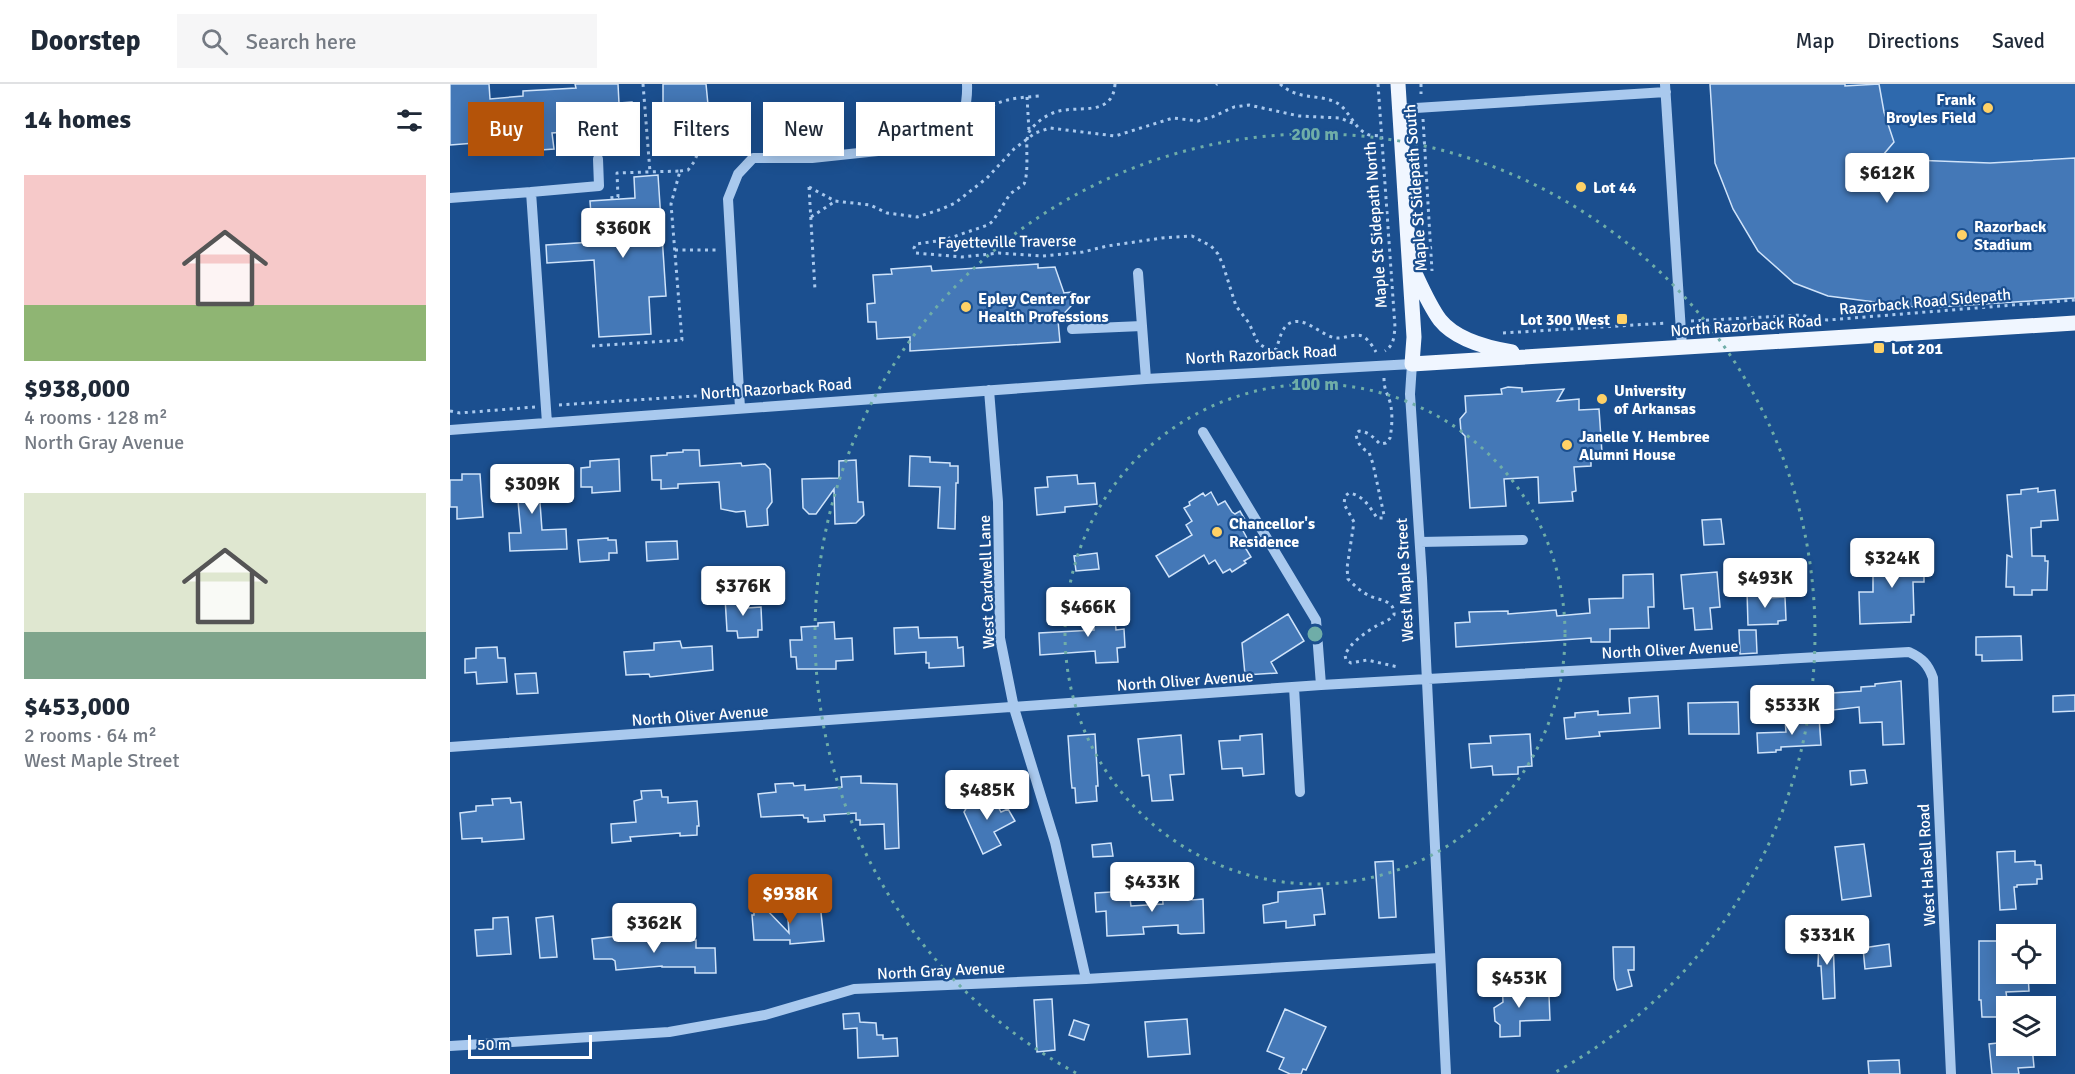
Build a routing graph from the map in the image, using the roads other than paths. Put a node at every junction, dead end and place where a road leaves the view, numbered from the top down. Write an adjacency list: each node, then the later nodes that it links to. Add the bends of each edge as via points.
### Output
1 (967, 84): 18 (street, via 961,127 953,143 812,158 753,158 738,174 728,199)
2 (1398, 84): 4 (main road, West Maple Street)
3 (1666, 88): 4 (street); 13 (street)
4 (1400, 109): 8 (main road, West Maple Street)
5 (597, 159): 6 (street, via 599,186)
6 (531, 192): 7 (street); 19 (street)
7 (450, 198)
8 (1410, 261): 14 (main road, via 1441,321 1464,338); 15 (main road, West Maple Street)
9 (1138, 273): 11 (street)
10 (2075, 322): 13 (main road, North Razorback Road)
11 (1142, 326): 12 (street); 16 (street)
12 (1072, 329)
13 (1682, 347): 14 (main road, North Razorback Road)
14 (1533, 356): 15 (main road, North Razorback Road)
15 (1412, 364): 16 (street, North Razorback Road); 23 (street, West Maple Street, via 1410,394)
16 (1146, 378): 17 (street, North Razorback Road)
17 (989, 390): 18 (street, North Razorback Road); 28 (street, West Cardwell Lane, via 998,502 1000,638)
18 (740, 408): 19 (street, North Razorback Road)
19 (547, 423): 20 (street, North Razorback Road)
20 (450, 430)
21 (1203, 432): 26 (street, via 1316,620)
22 (1523, 540): 23 (street)
23 (1420, 542): 25 (street, West Maple Street)
24 (1921, 658): 25 (street, North Oliver Avenue, via 1909,652 1894,652); 35 (street, West Halsell Road, via 1933,678)
25 (1427, 679): 26 (street, North Oliver Avenue); 31 (street, West Maple Street)
26 (1321, 686): 27 (street, North Oliver Avenue)
27 (1294, 687): 28 (street, North Oliver Avenue); 30 (street)
28 (1014, 708): 29 (street, North Oliver Avenue); 32 (street, West Cardwell Lane, via 1055,842)
29 (450, 747)
30 (1300, 792)
31 (1439, 958): 32 (street, North Gray Avenue); 34 (street, West Maple Street)
32 (1086, 979): 33 (street, North Gray Avenue, via 854,989 765,1016 669,1032)
33 (450, 1046)
34 (1446, 1074)
35 (1951, 1074)

